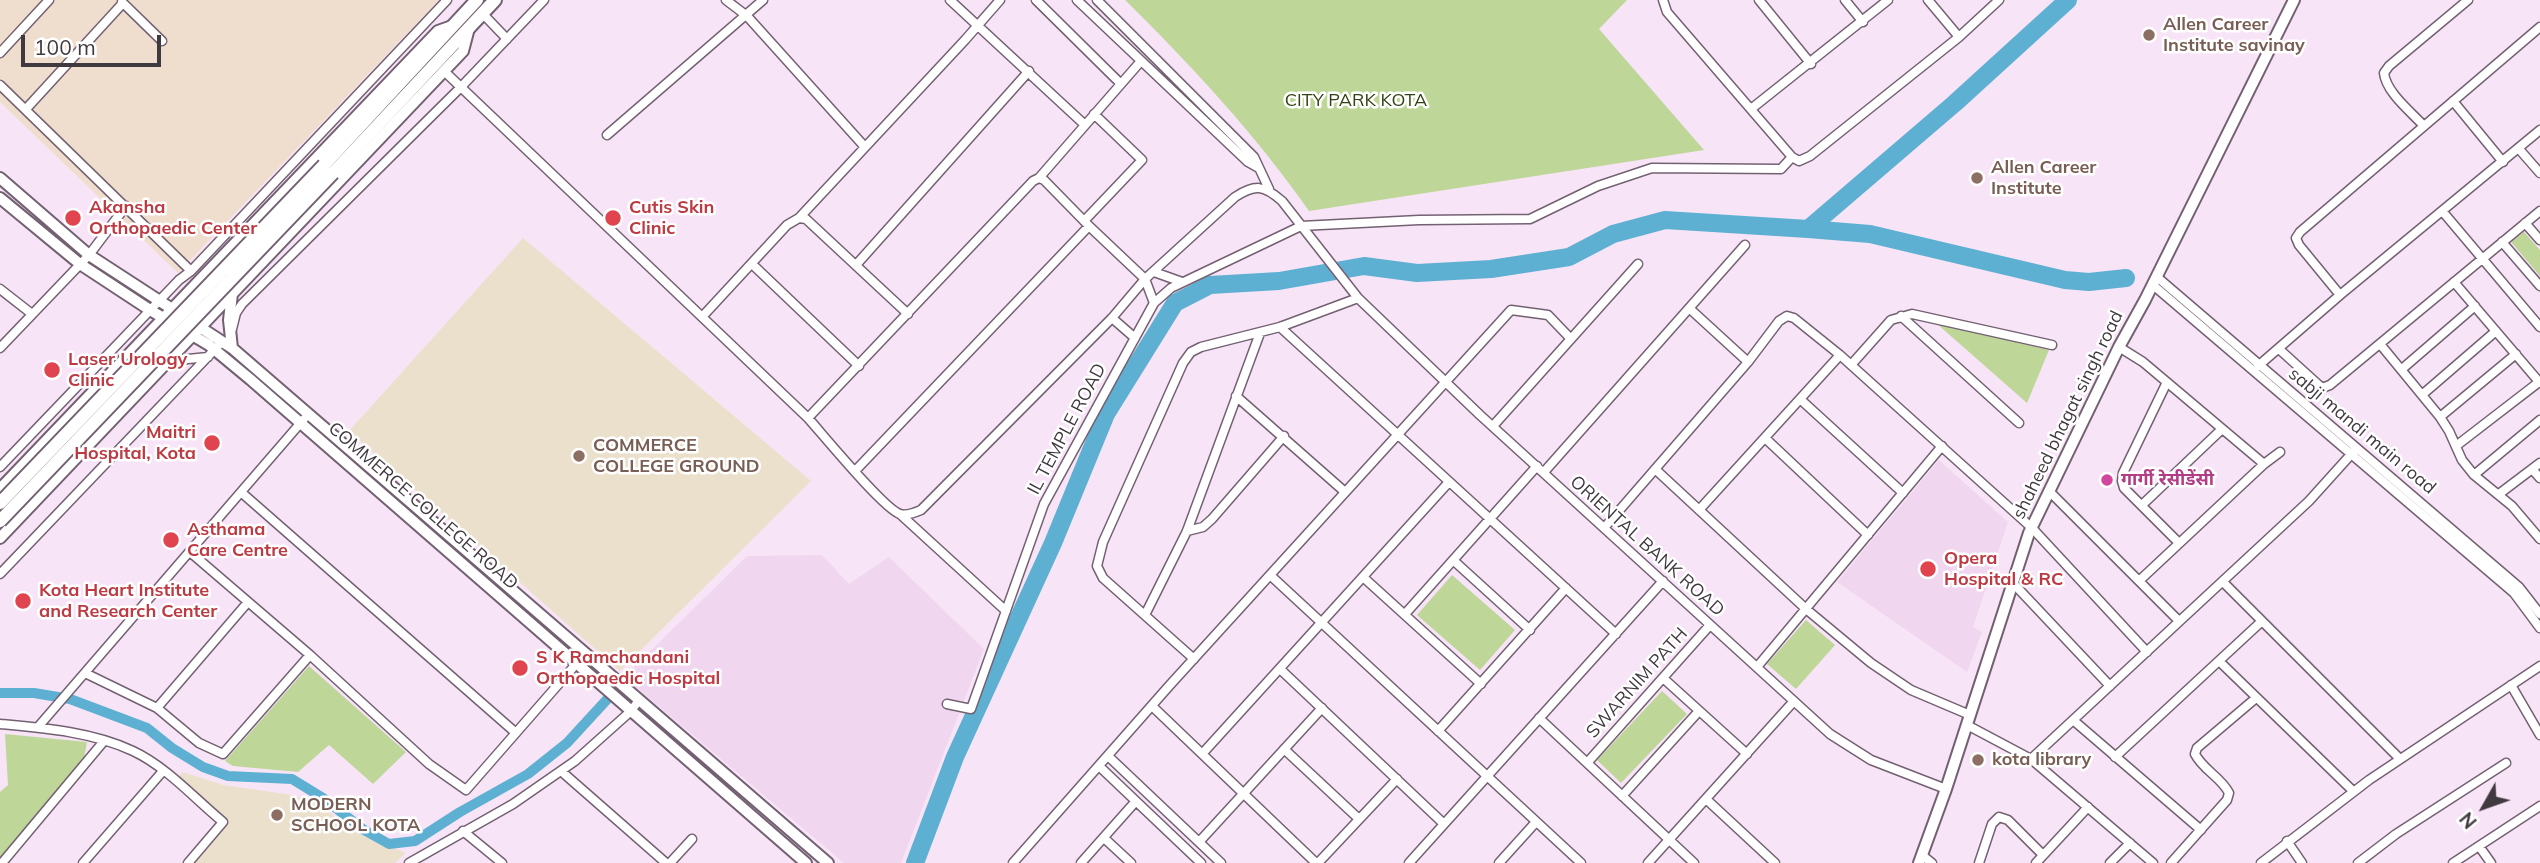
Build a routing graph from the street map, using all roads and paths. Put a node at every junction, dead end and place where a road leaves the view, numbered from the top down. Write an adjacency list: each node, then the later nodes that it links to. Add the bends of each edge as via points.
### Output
1 (48, 0): 32 (street)
2 (447, 0): 75 (street)
3 (477, 0): 26 (main road)
4 (495, 0): 22 (main road)
5 (544, 0): 30 (street)
6 (726, 0): 23 (street)
7 (763, 0): 23 (street)
8 (950, 0): 25 (street)
9 (1000, 0): 25 (street)
10 (1036, 0): 38 (street)
11 (1077, 0): 33 (street)
12 (1097, 0): 52 (street, via 1254,157)
13 (1663, 0): 41 (street, via 1667,12)
14 (1759, 0): 34 (street)
15 (1845, 0): 24 (street)
16 (1888, 0): 24 (street)
17 (1928, 0): 29 (street)
18 (1999, 0): 29 (street)
19 (2294, 0): 78 (street, shaheed bhagat singh road)
20 (2468, 0): 45 (street, via 2384,73 2391,90)
21 (122, 2): 31 (street); 42 (street)
22 (482, 13): 27 (main road); 30 (street)
23 (747, 16): 47 (street); 48 (street)
24 (1863, 22): 34 (street)
25 (978, 24): 35 (street); 48 (street)
26 (452, 26): 53 (main road); 90 (street, via 438,31)
27 (470, 26): 36 (street, via 463,51); 53 (main road)
28 (2540, 27): 40 (street)
29 (1959, 37): 50 (street, via 1810,156 1799,161)
30 (507, 39): 37 (street)
31 (162, 41)
32 (0, 53)
33 (1140, 61): 38 (street); 52 (street)
34 (1811, 64): 41 (street)
35 (1028, 71): 44 (street); 74 (street)
36 (446, 72): 37 (street); 83 (street)
37 (458, 84): 95 (street); 106 (street, via 242,304)
38 (1121, 84): 43 (street)
39 (0, 85): 42 (street)
40 (2453, 101): 45 (street); 51 (street)
41 (1751, 109): 50 (street)
42 (26, 110): 59 (street)
43 (1094, 114): 44 (street); 64 (street, via 1142,160)
44 (1086, 125): 56 (street)
45 (2423, 125): 84 (street, via 2297,238)
46 (2540, 130): 49 (street)
47 (607, 135)
48 (864, 146): 62 (street)
49 (2519, 149): 51 (street); 54 (street)
50 (1792, 157): 65 (street, via 1782,169 1652,168 1598,186 1530,219)
51 (2503, 162): 61 (street)
52 (1257, 167): 57 (street, ORIENTAL BANK ROAD)
53 (328, 169): 157 (main road, bridge); 162 (main road, bridge)
54 (2540, 173)
55 (0, 178): 69 (street)
56 (1039, 178): 64 (street); 93 (street)
57 (1269, 189): 65 (street, ORIENTAL BANK ROAD); 76 (street, via 1250,188 1235,197)
58 (0, 198): 71 (street)
59 (125, 206): 69 (street); 75 (street)
60 (2540, 211): 63 (street)
61 (2443, 212): 70 (street); 84 (street)
62 (799, 218): 72 (street); 74 (street, via 806,219)
63 (2525, 223): 66 (street); 67 (street)
64 (1086, 224): 77 (street); 147 (street)
65 (1301, 226): 79 (street, IL TEMPLE ROAD); 85 (street, ORIENTAL BANK ROAD)
66 (2540, 240)
67 (2502, 242): 70 (street); 81 (street)
68 (1745, 245): 89 (street)
69 (89, 255): 71 (street); 86 (street)
70 (2482, 259): 80 (street); 99 (street)
71 (80, 264): 91 (street); 92 (street)
72 (752, 264): 95 (street); 118 (street)
73 (1638, 264): 105 (street)
74 (856, 265): 93 (street)
75 (191, 271): 86 (street)
76 (1154, 272): 77 (street); 79 (street)
77 (1145, 279): 87 (street); 97 (street)
78 (2155, 281): 110 (street, shaheed bhagat singh road); 119 (street, sabji mandi main road)
79 (1182, 282): 87 (street, IL TEMPLE ROAD)
80 (2454, 282): 88 (street); 108 (street)
81 (2540, 285)
82 (0, 289): 92 (street)
83 (232, 294): 100 (street); 106 (street)
84 (2340, 295): 112 (street)
85 (1358, 298): 98 (street); 121 (street, ORIENTAL BANK ROAD)
86 (160, 300): 90 (street); 91 (street)
87 (1154, 303): 104 (street, IL TEMPLE ROAD)
88 (2475, 306): 101 (street); 120 (street)
89 (1689, 308): 116 (street); 144 (street)
90 (173, 309): 96 (street); 100 (street)
91 (150, 310): 96 (street); 103 (street)
92 (32, 314): 111 (street)
93 (908, 314): 118 (street)
94 (1901, 316): 109 (street, via 1920,314); 117 (street, via 1881,329); 131 (street)
95 (702, 317): 129 (street)
96 (164, 318): 100 (street); 107 (street)
97 (1112, 318): 104 (street); 160 (street, via 921,510)
98 (1280, 327): 102 (street); 134 (street)
99 (2540, 327)
100 (196, 331): 106 (street); 115 (street)
101 (2496, 331): 113 (street); 124 (street)
102 (1260, 333): 125 (street); 185 (street, via 1191,352 1103,542 1097,566 1103,578)
103 (128, 334): 107 (street); 143 (street)
104 (1135, 338): 182 (street, IL TEMPLE ROAD, via 1044,504)
105 (1572, 339): 121 (street, via 1548,315 1511,310); 132 (street)
106 (223, 342): 115 (street); 128 (street); 128 (street, COMMERCE COLLEGE ROAD); 172 (street)
107 (140, 343): 151 (street)
108 (2380, 344): 112 (street, via 2322,388); 120 (street)
109 (2052, 345)
110 (2119, 347): 122 (street); 152 (street, shaheed bhagat singh road)
111 (0, 348)
112 (2279, 349): 119 (street)
113 (2516, 354): 123 (street); 127 (street)
114 (1840, 355): 116 (street, via 1787,316); 117 (street); 126 (street)
115 (168, 361): 167 (street)
116 (1748, 362): 145 (street)
117 (1851, 365): 137 (street)
118 (859, 366): 129 (street)
119 (2257, 367): 139 (street, sabji mandi main road)
120 (2402, 369): 124 (street)
121 (1445, 381): 132 (street, ORIENTAL BANK ROAD); 134 (street)
122 (2167, 382): 133 (street); 158 (street, via 2123,473 2124,488)
123 (2540, 382): 138 (street)
124 (2423, 394): 127 (street)
125 (1236, 396): 135 (street); 165 (street)
126 (1800, 399): 136 (street); 155 (street)
127 (2440, 417): 138 (street)
128 (305, 418): 154 (street); 197 (street, COMMERCE COLLEGE ROAD); 207 (street)
129 (808, 418): 147 (street)
130 (2540, 420): 148 (street)
131 (2019, 424)
132 (1493, 426): 144 (street, ORIENTAL BANK ROAD)
133 (2222, 429): 142 (street); 158 (street)
134 (1397, 434): 150 (street); 153 (street)
135 (1284, 436): 153 (street); 165 (street, via 1212,519)
136 (1765, 438): 159 (street); 166 (street)
137 (1942, 446): 155 (street); 164 (street)
138 (2456, 446): 148 (street)
139 (2355, 451): 178 (street); 184 (street, sabji mandi main road, via 2519,587); 190 (street, via 2514,593)
140 (2280, 452): 142 (street)
141 (2540, 463): 146 (street)
142 (2264, 464): 169 (street)
143 (0, 467)
144 (1540, 469): 161 (street); 163 (street, ORIENTAL BANK ROAD)
145 (1655, 469): 159 (street); 163 (street)
146 (2532, 469): 149 (street); 156 (street)
147 (855, 471): 160 (street)
148 (2474, 475): 156 (street)
149 (2540, 478)
150 (1449, 482): 161 (street); 174 (street)
151 (0, 489)
152 (2049, 491): 164 (street, shaheed bhagat singh road); 175 (street)
153 (1345, 492): 173 (street)
154 (242, 493): 170 (street); 221 (street)
155 (1903, 493): 166 (street)
156 (2499, 494): 168 (street)
157 (0, 503)
158 (2142, 505): 169 (street)
159 (1699, 510): 181 (street)
160 (900, 514): 182 (street)
161 (1490, 519): 171 (street); 179 (street)
162 (0, 521)
163 (1604, 528): 176 (street, ORIENTAL BANK ROAD)
164 (2032, 528): 177 (street, shaheed bhagat singh road); 193 (street)
165 (1187, 531): 185 (street)
166 (1868, 535): 181 (street)
167 (0, 538)
168 (2540, 539)
169 (2179, 543): 175 (street)
170 (190, 552): 180 (street); 201 (street)
171 (1453, 561): 183 (street); 191 (street)
172 (0, 574)
173 (1270, 575): 188 (street); 195 (street)
174 (1363, 577): 183 (street); 188 (street)
175 (2140, 580): 186 (street)
176 (1663, 581): 189 (street, ORIENTAL BANK ROAD); 192 (street)
177 (2012, 582): 205 (street); 216 (street, shaheed bhagat singh road)
178 (2223, 582): 186 (street); 187 (street)
179 (1566, 589): 191 (street); 192 (street)
180 (248, 602): 194 (street); 211 (street)
181 (1806, 609): 199 (street); 216 (street, via 1871,663)
182 (1006, 611): 209 (street, IL TEMPLE ROAD, via 971,709)
183 (1405, 614): 203 (street)
184 (2540, 614)
185 (1145, 615): 195 (street)
186 (2179, 621): 193 (street)
187 (2262, 621): 196 (street); 229 (street)
188 (1322, 623): 200 (street); 220 (street)
189 (1710, 625): 199 (street, ORIENTAL BANK ROAD); 202 (street, SWARNIM PATH)
190 (2540, 628)
191 (1530, 630): 203 (street)
192 (1616, 634): 215 (street)
193 (2147, 652): 205 (street)
194 (310, 655): 211 (street, via 223,754 200,743); 221 (street, via 429,764 466,790)
195 (1194, 659): 210 (street)
196 (2219, 661): 206 (street); 228 (street)
197 (577, 663): 213 (street, COMMERCE COLLEGE ROAD); 221 (street)
198 (2540, 666): 204 (street)
199 (1757, 667): 208 (street, ORIENTAL BANK ROAD)
200 (1280, 668): 212 (street); 225 (street)
201 (85, 673): 211 (street); 219 (street)
202 (1663, 678): 214 (street); 231 (street, SWARNIM PATH)
203 (1481, 684): 220 (street)
204 (2511, 685): 222 (street); 229 (street)
205 (2110, 686): 217 (street)
206 (2256, 698): 239 (street); 249 (street, via 2197,748 2200,764 2229,793)
207 (639, 700): 213 (street); 256 (street)
208 (1794, 701): 226 (street); 238 (street, ORIENTAL BANK ROAD, via 1830,734 1871,760)
209 (947, 704)
210 (1152, 706): 225 (street); 227 (street)
211 (157, 708)
212 (1322, 708): 224 (street); 237 (street)
213 (631, 710): 235 (street); 260 (street, COMMERCE COLLEGE ROAD)
214 (1699, 711): 226 (street); 241 (street)
215 (1539, 718): 231 (street); 236 (street)
216 (1969, 720): 230 (street); 238 (street, shaheed bhagat singh road)
217 (2073, 720): 228 (street); 230 (street)
218 (0, 724): 219 (street)
219 (38, 727): 223 (street)
220 (1438, 731): 236 (street)
221 (516, 733)
222 (2540, 735)
223 (104, 741): 234 (street, via 133,751); 262 (street)
224 (1284, 749): 240 (street); 246 (street)
225 (1202, 754): 240 (street)
226 (1747, 754): 242 (street)
227 (1108, 756): 233 (street); 255 (street)
228 (2115, 757): 249 (street)
229 (2400, 759): 239 (street)
230 (2031, 760): 245 (street)
231 (1587, 763): 241 (street)
232 (2506, 763): 290 (street)
233 (1099, 766): 243 (street); 270 (street)
234 (163, 771): 263 (street); 264 (street, via 223,822)
235 (561, 771): 250 (street); 267 (street)
236 (1487, 776): 247 (street); 248 (street)
237 (1396, 779): 246 (street); 248 (street)
238 (1946, 789): 261 (street, shaheed bhagat singh road)
239 (2353, 791): 254 (street)
240 (1243, 793): 255 (street); 275 (street)
241 (1622, 796): 253 (street)
242 (1706, 799): 253 (street); 281 (street)
243 (1136, 801): 251 (street); 273 (street)
244 (2540, 806): 258 (street)
245 (2088, 807): 257 (street); 259 (street)
246 (1359, 819): 275 (street)
247 (1536, 822): 277 (street); 278 (street)
248 (1444, 824): 276 (street)
249 (2201, 830): 287 (street)
250 (463, 831): 265 (street); 266 (street)
251 (1104, 838): 271 (street); 272 (street)
252 (691, 839): 267 (street)
253 (1670, 839): 279 (street); 280 (street)
254 (2287, 841): 288 (street); 289 (street)
255 (1199, 842): 274 (street)
256 (805, 843): 260 (street); 269 (street)
257 (2130, 843): 285 (street); 286 (street)
258 (2479, 846): 291 (street); 292 (street)
259 (2043, 855): 283 (street, via 2008,820 1998,817); 284 (street)
260 (792, 859): 268 (street, COMMERCE COLLEGE ROAD)
261 (1920, 859): 282 (street)
262 (2, 863)
263 (83, 863)
264 (188, 863)
265 (409, 863)
266 (502, 863)
267 (668, 863)
268 (806, 863)
269 (828, 863)
270 (1013, 863)
271 (1081, 863)
272 (1130, 863)
273 (1201, 863)
274 (1221, 863)
275 (1317, 863)
276 (1409, 863)
277 (1499, 863)
278 (1581, 863)
279 (1648, 863)
280 (1695, 863)
281 (1775, 863)
282 (1932, 863)
283 (1979, 863)
284 (2036, 863)
285 (2110, 863)
286 (2153, 863)
287 (2171, 863)
288 (2260, 863)
289 (2302, 863)
290 (2358, 863)
291 (2454, 863)
292 (2491, 863)

